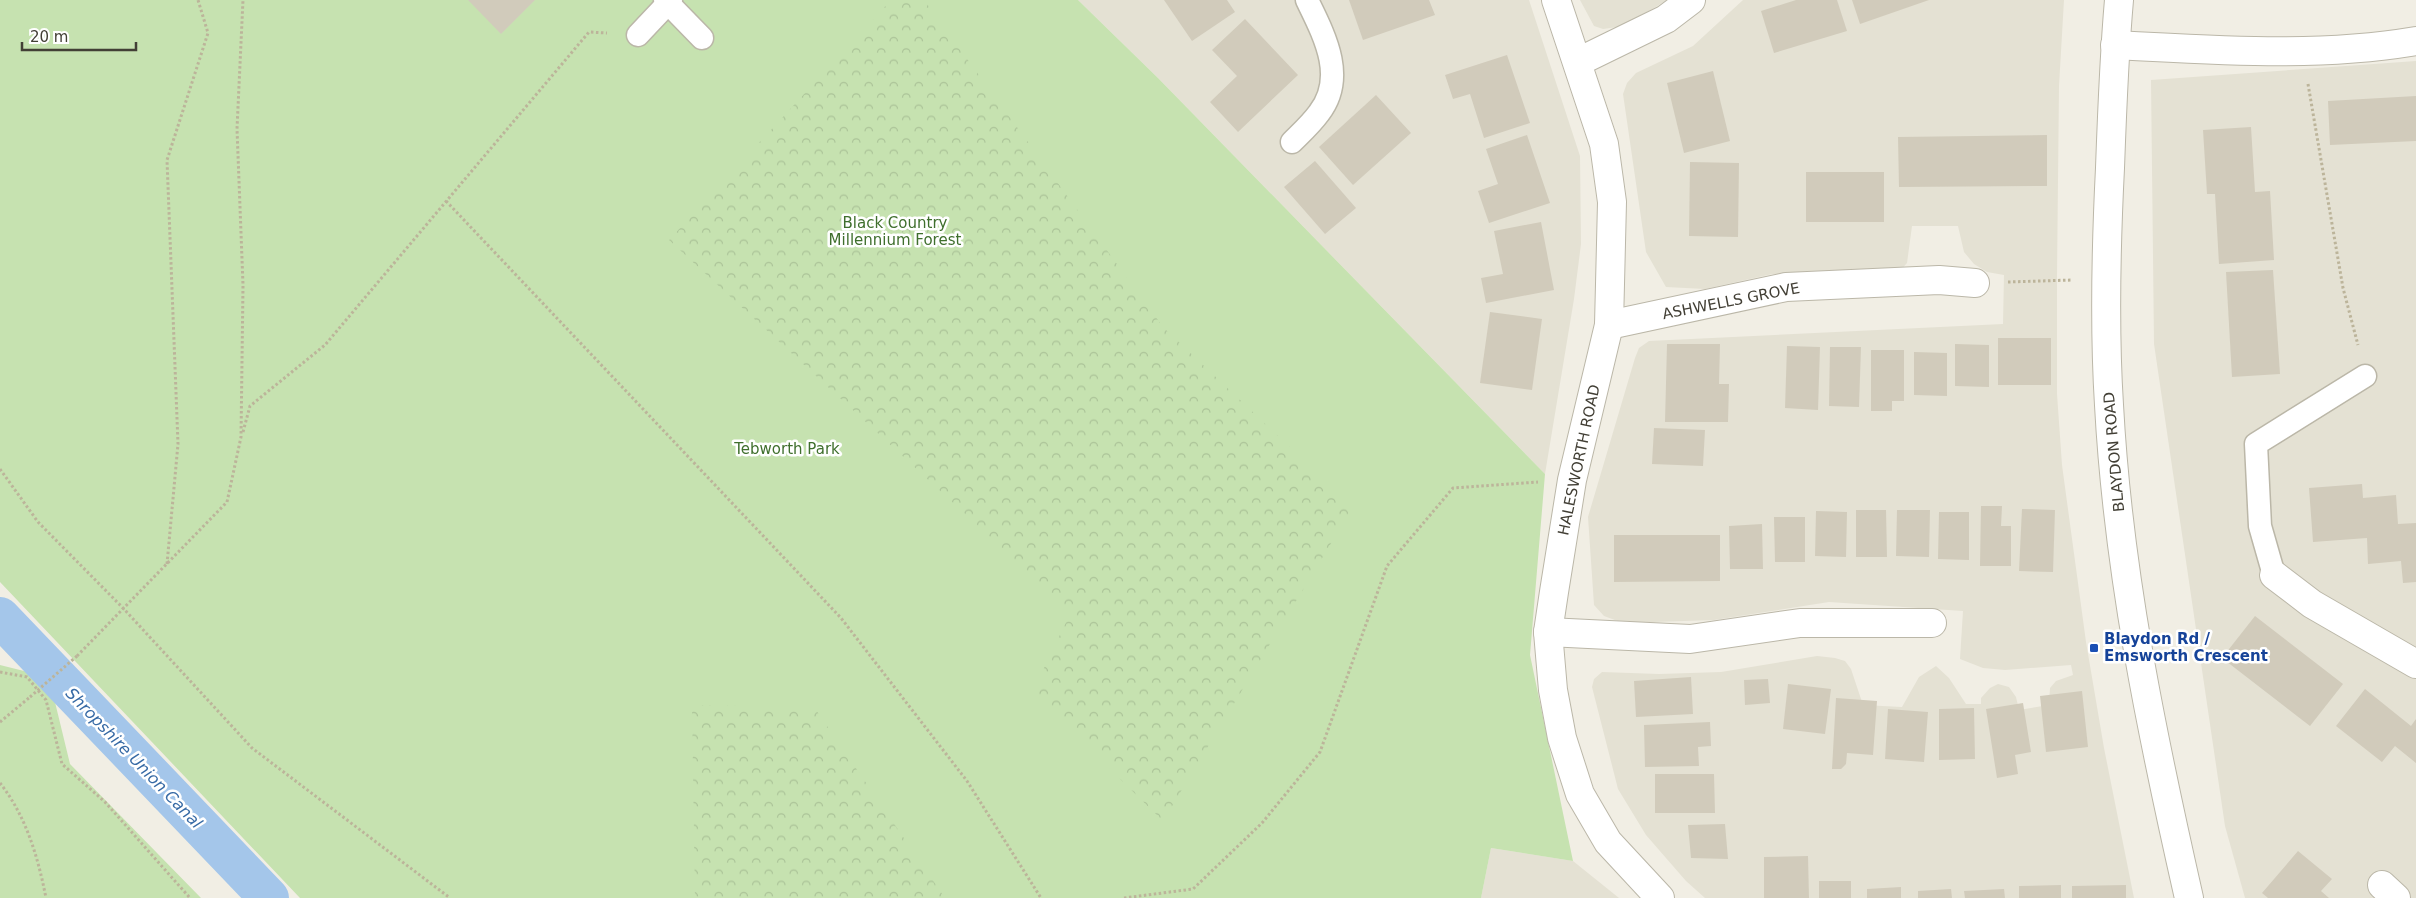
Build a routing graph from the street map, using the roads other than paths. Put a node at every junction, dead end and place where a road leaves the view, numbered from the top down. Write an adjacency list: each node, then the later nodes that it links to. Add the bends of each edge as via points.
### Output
1 (1307, 0): 11 (lane, via 1332,59 1332,85 1320,112)
2 (1556, 0): 10 (street, HALESWORTH ROAD)
3 (1691, 0): 10 (street, via 1666,19)
4 (2119, 0): 9 (street, BLAYDON ROAD)
5 (668, 1): 6 (lane); 7 (lane)
6 (638, 35)
7 (702, 38)
8 (2416, 41): 9 (street, via 2278,53)
9 (2115, 45): 20 (street, BLAYDON ROAD, via 2106,261 2108,404 2136,647)
10 (1578, 62): 13 (street, HALESWORTH ROAD, via 1604,144 1612,202)
11 (1292, 142)
12 (1975, 283): 13 (street, ASHWELLS GROVE, via 1939,280 1786,287)
13 (1609, 325): 17 (street, HALESWORTH ROAD, via 1572,480)
14 (2365, 376): 15 (lane, via 2256,444 2260,526)
15 (2274, 574): 18 (street, via 2312,604)
16 (1932, 623): 17 (street, via 1800,623 1690,639)
17 (1548, 632): 19 (street, HALESWORTH ROAD, via 1553,690 1562,738 1580,794 1608,842)
18 (2416, 664)
19 (1660, 898)
20 (2189, 898)

